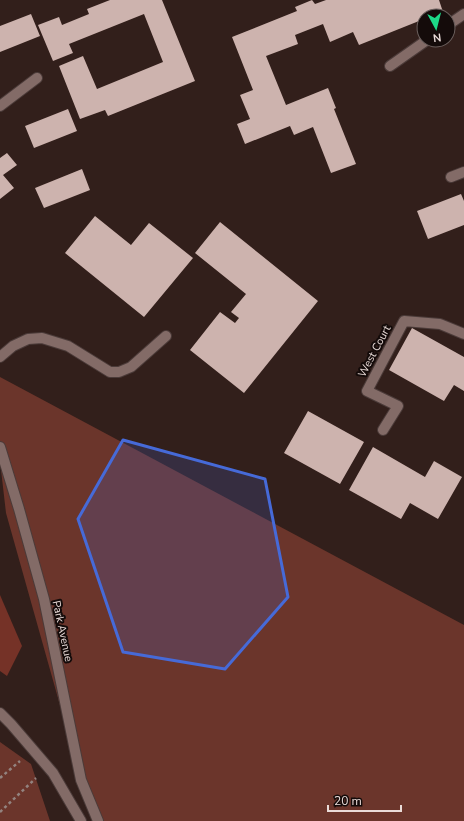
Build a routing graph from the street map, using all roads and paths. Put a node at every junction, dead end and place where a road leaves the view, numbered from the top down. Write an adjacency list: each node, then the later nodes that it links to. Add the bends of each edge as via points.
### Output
1 (416, 48): 2 (street)
2 (390, 66)
3 (37, 78): 4 (street)
4 (0, 106)
5 (464, 172): 6 (street)
6 (451, 177)
7 (464, 334): 10 (street, West Court, via 440,324 404,321 366,391 398,406)
8 (166, 336): 9 (street, via 131,367 119,372 110,372 68,346 42,338 28,339 13,346)
9 (0, 357)
10 (383, 430)
11 (0, 447): 18 (street, Park Avenue, via 44,599 79,774)
12 (0, 713): 13 (street)
13 (33, 750): 14 (street); 15 (path)
14 (47, 767): 16 (path); 17 (street)
15 (0, 778)
16 (0, 812)
17 (81, 821)
18 (98, 821)

